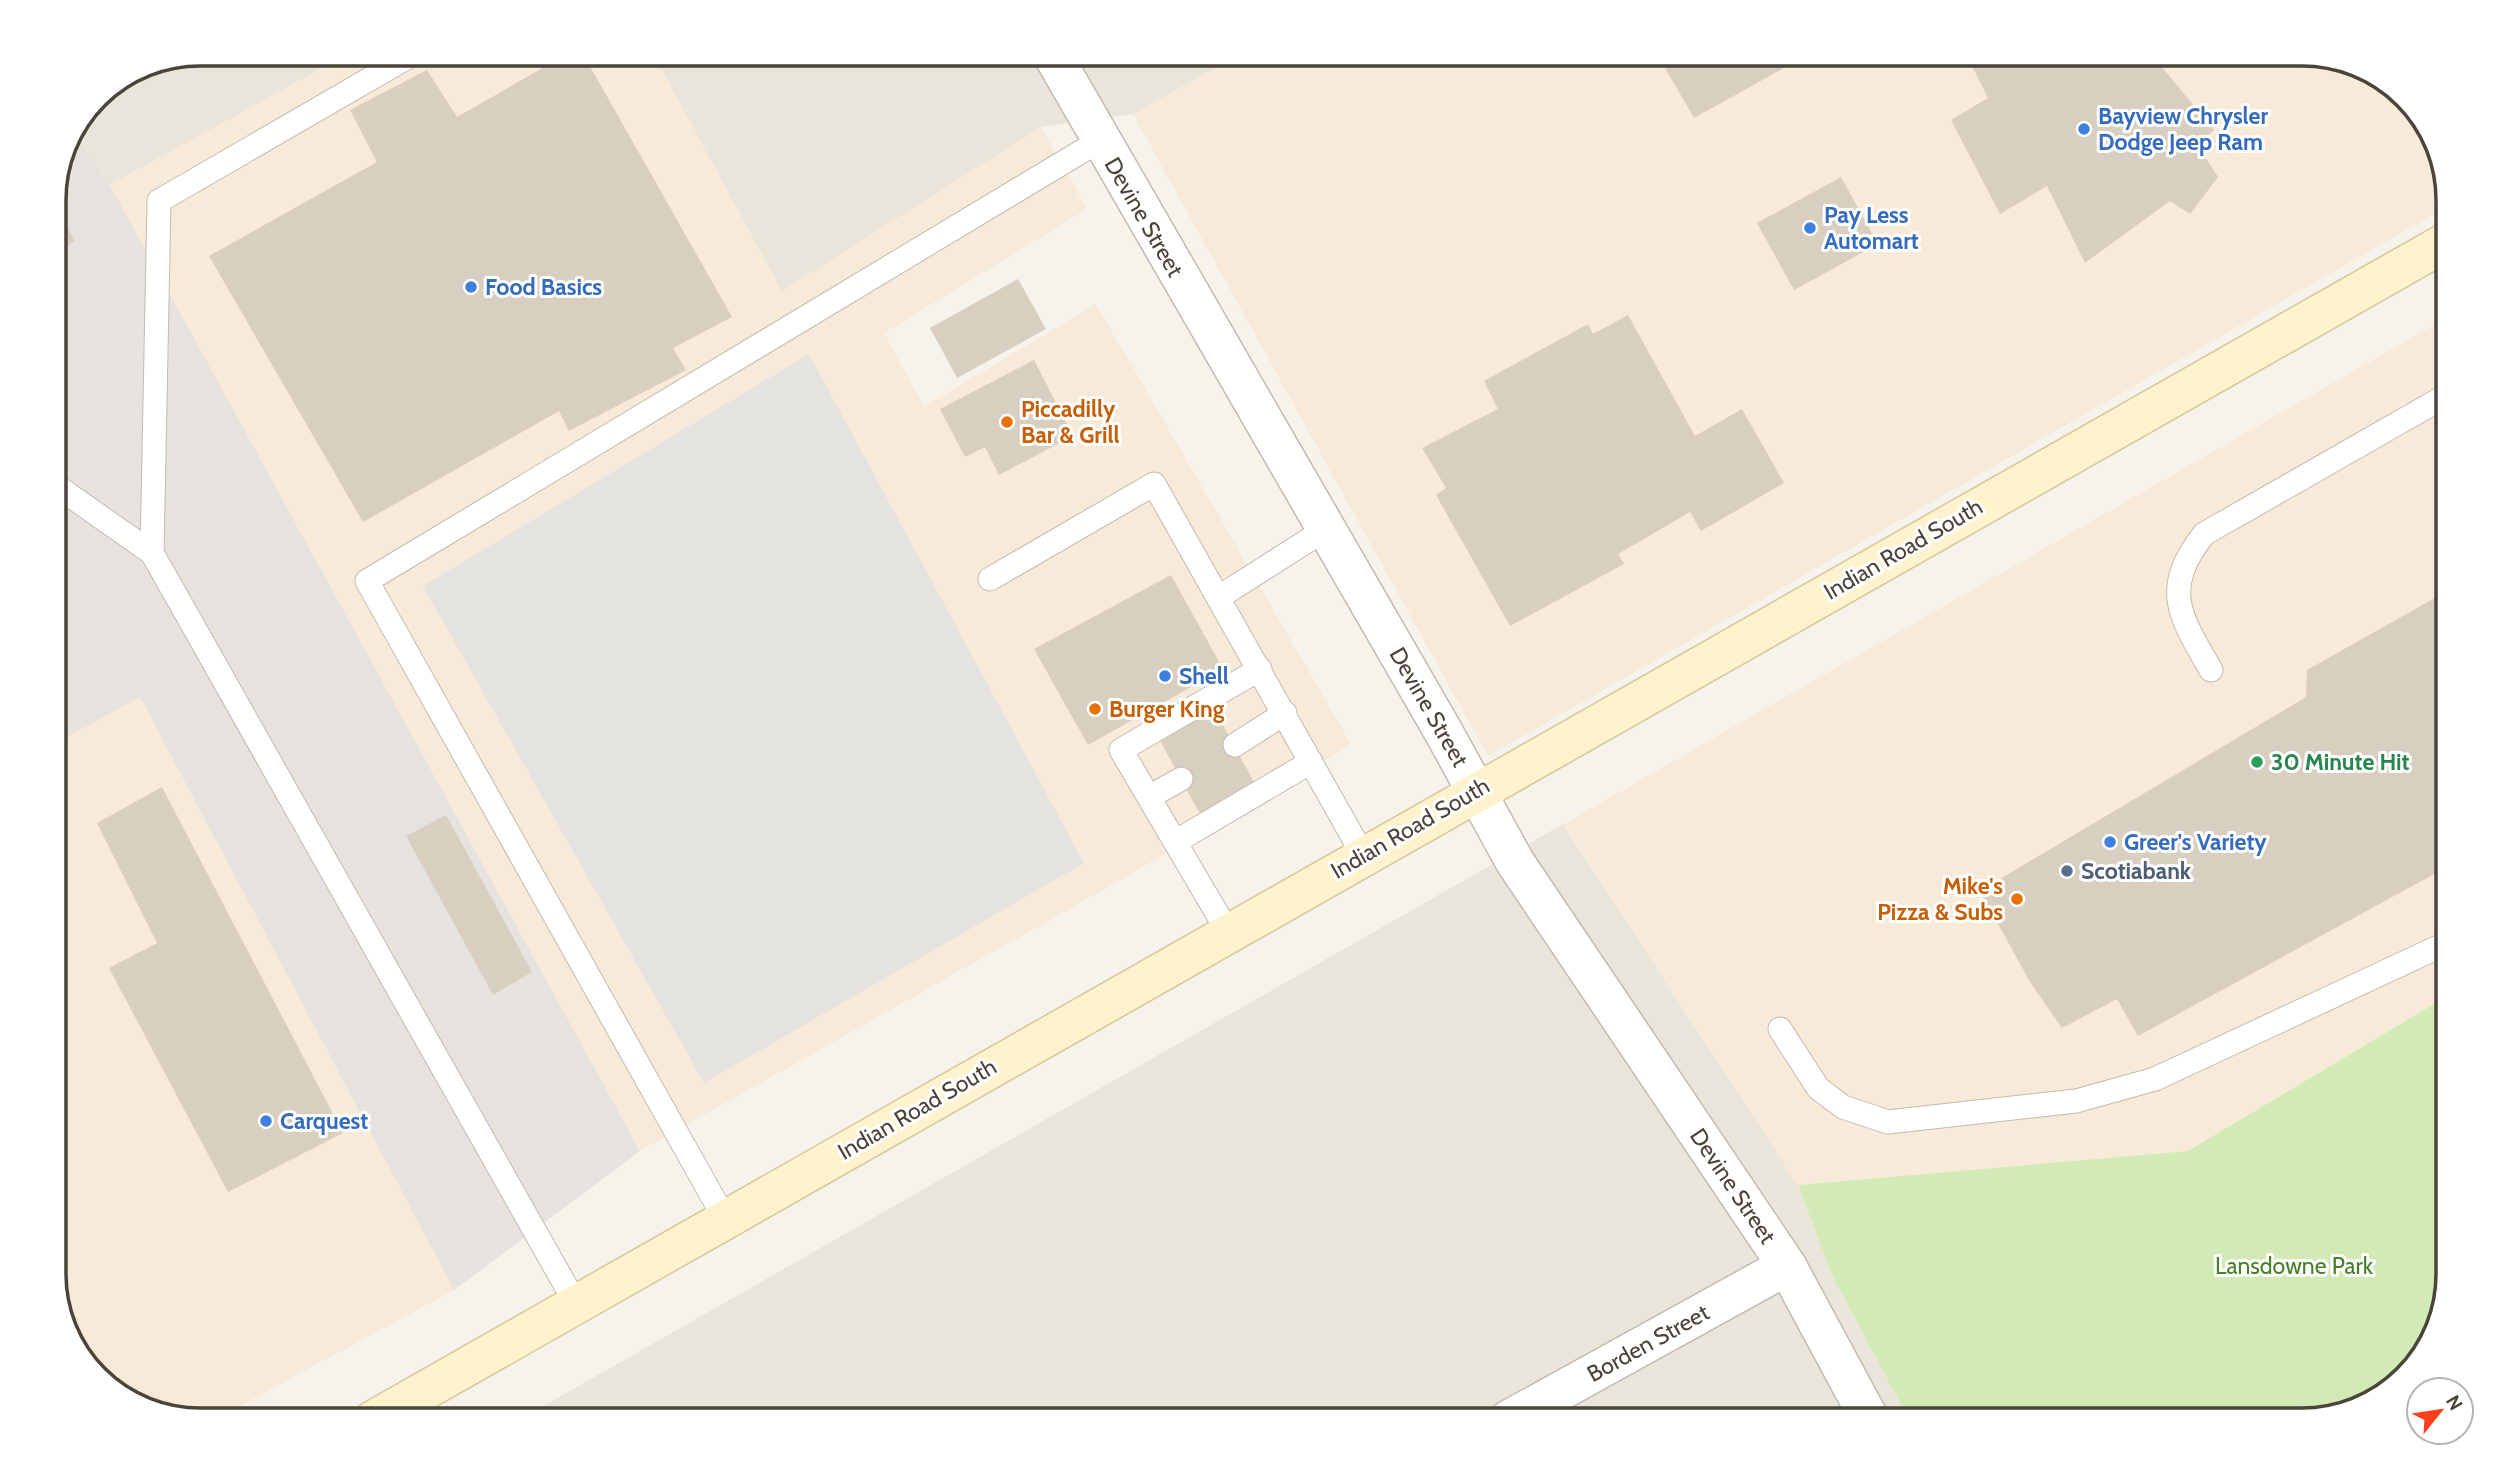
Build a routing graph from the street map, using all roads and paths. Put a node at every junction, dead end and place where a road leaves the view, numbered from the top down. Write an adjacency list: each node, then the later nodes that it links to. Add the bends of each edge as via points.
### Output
1 (392, 66): 8 (lane, via 159,201)
2 (1058, 66): 3 (street, Devine Street)
3 (1099, 141): 7 (street, Devine Street); 24 (lane, via 367,581)
4 (2436, 248): 17 (main road, Indian Road South)
5 (2436, 401): 12 (lane, via 2204,534 2186,556 2177,589 2183,622)
6 (67, 493): 8 (lane)
7 (1326, 529): 10 (lane); 17 (street, Devine Street)
8 (152, 553): 26 (lane)
9 (990, 579): 10 (lane, via 1154,484)
10 (1219, 597): 11 (lane)
11 (1260, 670): 13 (lane); 18 (lane, via 1121,750)
12 (2211, 670)
13 (1285, 713): 14 (lane); 15 (lane)
14 (1235, 745)
15 (1311, 762): 19 (lane); 20 (lane)
16 (1181, 779): 18 (lane)
17 (1476, 790): 20 (main road, Indian Road South); 25 (street, Devine Street, via 1516,862)
18 (1149, 797): 19 (lane)
19 (1175, 842): 21 (lane)
20 (1363, 855): 21 (main road, Indian Road South)
21 (1228, 932): 24 (main road, Indian Road South)
22 (2436, 948): 23 (lane, via 2155,1079 2076,1101 1888,1122 1843,1107 1818,1088)
23 (1780, 1029)
24 (725, 1219): 26 (main road, Indian Road South)
25 (1787, 1266): 28 (street, Borden Street); 29 (street, Devine Street)
26 (576, 1304): 27 (main road, Indian Road South)
27 (394, 1408)
28 (1530, 1408)
29 (1864, 1408)

